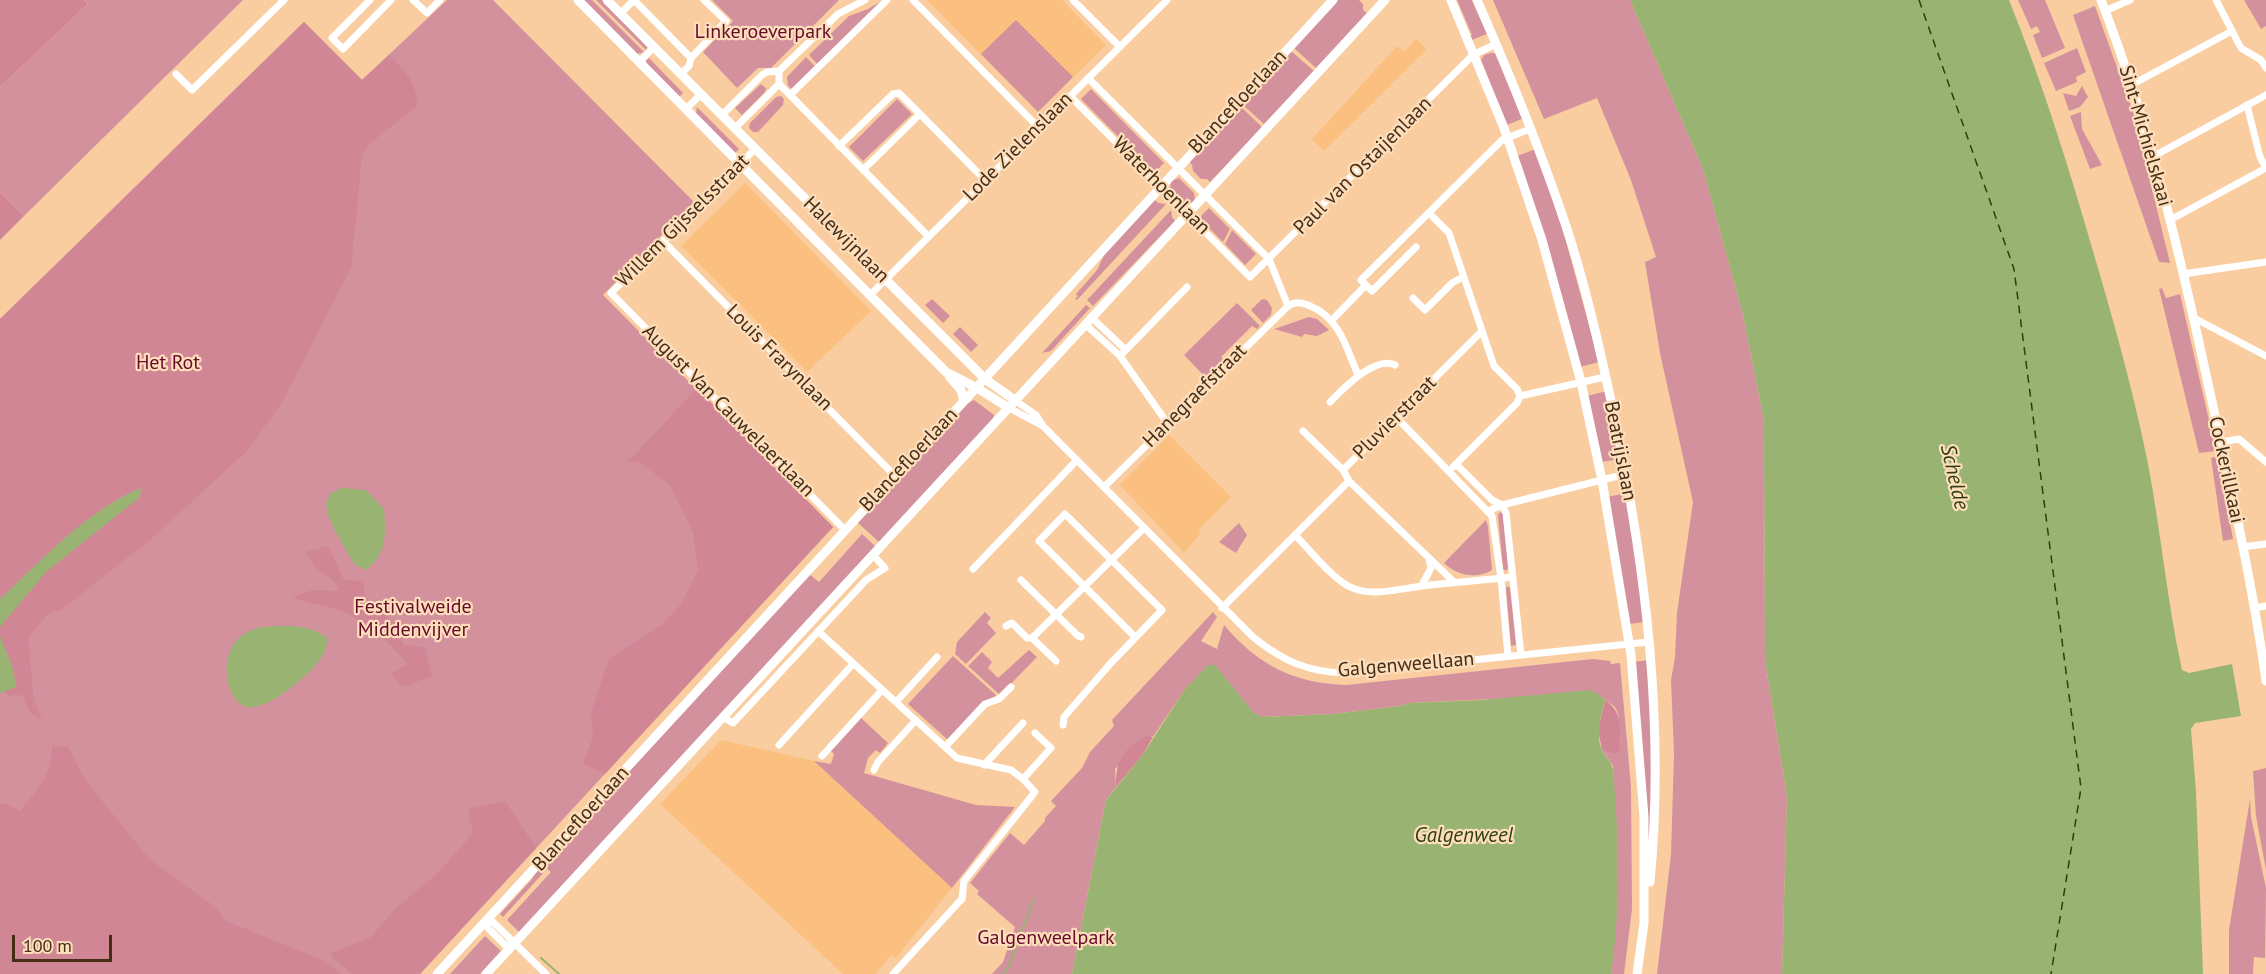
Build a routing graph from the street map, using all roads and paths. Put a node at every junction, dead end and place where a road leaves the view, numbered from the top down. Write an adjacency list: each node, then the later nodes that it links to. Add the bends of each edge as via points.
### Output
1 (284, 0): 33 (street, via 192,90)
2 (370, 0): 3 (street, via 332,38 343,49)
3 (391, 0)
4 (413, 0): 5 (street, via 427,13)
5 (440, 0)
6 (578, 0): 30 (street, Halewijnlaan)
7 (608, 0): 23 (street, Halewijnlaan)
8 (634, 0): 23 (street); 29 (street)
9 (705, 0): 29 (street, via 726,21)
10 (865, 0): 32 (street, via 838,14)
11 (887, 0): 39 (street)
12 (913, 0): 47 (street)
13 (1073, 0): 27 (street)
14 (1167, 0): 27 (street, Lode Zielenslaan)
15 (1333, 0): 54 (street, Blancefloerlaan)
16 (1451, 0): 28 (street, Beatrijslaan)
17 (1477, 0): 25 (street, Beatrijslaan)
18 (2101, 0): 22 (street, Sint-Michielskaai)
19 (2130, 0): 22 (street)
20 (2216, 0): 24 (street)
21 (1380, 2): 59 (street, Blancefloerlaan)
22 (2105, 11): 37 (street, Sint-Michielskaai)
23 (621, 14): 26 (street, Halewijnlaan)
24 (2232, 31): 31 (street, via 2241,48); 37 (street)
25 (1496, 45): 28 (street); 48 (street, Beatrijslaan)
26 (654, 47): 30 (street); 34 (street, Halewijnlaan)
27 (1120, 47): 35 (street, Lode Zielenslaan)
28 (1475, 54): 49 (street, Beatrijslaan); 66 (street, Paul van Ostaijenlaan)
29 (691, 58): 34 (street)
30 (639, 62): 43 (street, Halewijnlaan)
31 (2266, 68)
32 (779, 71): 36 (street); 45 (street, via 762,75)
33 (176, 74)
34 (681, 74): 38 (street, Halewijnlaan)
35 (1088, 78): 41 (street, Lode Zielenslaan); 54 (street, Waterhoenlaan)
36 (779, 84): 39 (street); 46 (street)
37 (2133, 84): 52 (street, Sint-Michielskaai)
38 (701, 94): 43 (street); 45 (street, Halewijnlaan)
39 (790, 95): 50 (street)
40 (2266, 95): 42 (street)
41 (1070, 96): 47 (street, Lode Zielenslaan); 58 (street, Waterhoenlaan)
42 (2247, 105): 52 (street); 55 (street)
43 (686, 109): 53 (street, Halewijnlaan)
44 (920, 114): 50 (street, via 899,93 893,94); 56 (street); 57 (street)
45 (722, 115): 46 (street, Halewijnlaan)
46 (735, 128): 51 (street, Halewijnlaan)
47 (1038, 128): 57 (street, Lode Zielenslaan)
48 (1530, 129): 49 (street); 88 (street, Beatrijslaan, via 1567,231)
49 (1507, 138): 60 (street); 90 (street, Beatrijslaan, via 1542,240)
50 (839, 146): 56 (street)
51 (755, 149): 53 (street, Willem Gijsselsstraat); 71 (street, Halewijnlaan)
52 (2154, 156): 62 (street, Sint-Michielskaai)
53 (741, 164): 64 (street, Willem Gijsselsstraat); 75 (street, Halewijnlaan)
54 (1177, 168): 58 (street, Blancefloerlaan); 59 (street, Waterhoenlaan)
55 (2266, 168): 62 (street)
56 (863, 170): 63 (street)
57 (985, 180): 63 (street, Lode Zielenslaan)
58 (1161, 186): 61 (street, Waterhoenlaan); 89 (street, Blancefloerlaan)
59 (1204, 195): 61 (street, Blancefloerlaan); 66 (street, Waterhoenlaan)
60 (1429, 213): 70 (street, via 1449,233); 72 (street, via 1362,280)
61 (1188, 214): 69 (street, Waterhoenlaan); 80 (street, Blancefloerlaan)
62 (2170, 220): 68 (street, Sint-Michielskaai)
63 (928, 236): 71 (street, Lode Zielenslaan)
64 (663, 241): 74 (street, Willem Gijsselsstraat); 106 (street, Louis Frarynlaan)
65 (1416, 247): 72 (street, via 1372,291)
66 (1269, 259): 69 (street, Paul van Ostaijenlaan); 77 (street)
67 (2266, 262): 68 (street)
68 (2183, 274): 78 (street, Cockerillkaai)
69 (1250, 277)
70 (1463, 277): 76 (street, via 1425,310); 81 (street)
71 (885, 279): 75 (street, Lode Zielenslaan); 89 (street, Halewijnlaan)
72 (1366, 285): 79 (street)
73 (1187, 287): 82 (street)
74 (611, 293): 113 (street, August Van Cauwelaertlaan)
75 (870, 295): 86 (street, Halewijnlaan)
76 (1413, 298)
77 (1288, 306): 79 (street, via 1308,304); 97 (street, Hanegraefstraat)
78 (2194, 318): 84 (street); 99 (street, Cockerillkaai)
79 (1332, 320): 87 (street)
80 (1089, 321): 82 (street); 83 (street); 95 (street, Blancefloerlaan)
81 (1481, 332): 92 (street, via 1494,366); 96 (street, Pluvierstraat)
82 (1126, 350): 83 (street)
83 (1120, 356): 97 (street)
84 (2266, 356)
85 (1395, 365): 87 (street, via 1385,363)
86 (946, 372): 91 (street, Halewijnlaan); 93 (street, Halewijnlaan, via 961,390)
87 (1358, 375): 94 (street)
88 (1605, 377): 90 (street); 105 (street, Beatrijslaan)
89 (985, 379): 91 (street, Blancefloerlaan); 95 (street, Halewijnlaan)
90 (1581, 382): 92 (street); 107 (street, Beatrijslaan)
91 (977, 388): 93 (street, Blancefloerlaan); 95 (street, Halewijnlaan)
92 (1520, 396): 102 (street, via 1517,404)
93 (964, 401): 106 (street, Blancefloerlaan)
94 (1330, 402)
95 (1012, 404): 100 (street, Galgenweellaan, via 1043,426); 117 (street, Blancefloerlaan)
96 (1396, 417): 103 (street, Pluvierstraat); 104 (street)
97 (1168, 424): 109 (street, Hanegraefstraat)
98 (1303, 431): 103 (street)
99 (2221, 442): 101 (street, via 2239,439); 116 (street, Cockerillkaai)
100 (1077, 460): 109 (street, Galgenweellaan); 120 (street)
101 (2266, 462)
102 (1456, 464): 104 (street); 110 (street)
103 (1343, 470): 108 (street, Pluvierstraat)
104 (1449, 471): 111 (street)
105 (1626, 474): 107 (street); 136 (street, Beatrijslaan)
106 (896, 476): 113 (street, Blancefloerlaan)
107 (1602, 480): 110 (street); 137 (street, Beatrijslaan)
108 (1349, 481): 114 (street, Pluvierstraat); 118 (street)
109 (1104, 488): 112 (street, Galgenweellaan)
110 (1502, 505): 111 (street); 121 (street)
111 (1488, 511): 122 (street)
112 (1144, 528): 119 (street); 128 (street, Galgenweellaan)
113 (845, 530): 159 (street, Blancefloerlaan)
114 (1295, 535): 125 (street, via 1348,586 1360,591); 128 (street, Pluvierstraat)
115 (2266, 544): 116 (street)
116 (2242, 547): 129 (street, Cockerillkaai)
117 (873, 555): 132 (street, Blancefloerlaan, via 885,568 866,580); 148 (street, Blancefloerlaan)
118 (1428, 557): 124 (street); 125 (street, via 1431,568)
119 (1111, 560): 126 (street); 126 (street, via 1067,515 1039,541); 134 (street, via 1162,610)
120 (974, 569)
121 (1513, 578): 122 (street); 138 (street)
122 (1501, 579): 124 (street); 139 (street)
123 (1021, 580): 130 (street)
124 (1454, 582): 125 (street)
125 (1422, 585)
126 (1084, 586): 130 (street); 134 (street)
127 (2266, 606): 129 (street)
128 (1222, 608): 139 (street, Galgenweellaan, via 1280,657 1322,672)
129 (2254, 608): 143 (street, Cockerillkaai)
130 (1056, 614): 133 (street); 135 (street)
131 (1006, 626): 135 (street, via 1012,623)
132 (818, 632): 142 (street); 148 (street, Blancefloerlaan, via 733,723)
133 (1081, 637)
134 (1135, 637): 151 (street, via 1064,717)
135 (1032, 638): 141 (street)
136 (1649, 642): 137 (street, Galgenweellaan); 160 (street, Beatrijslaan, via 1657,795)
137 (1629, 644): 138 (street, Galgenweellaan); 160 (street, Beatrijslaan, via 1644,817)
138 (1521, 655): 139 (street, Galgenweellaan)
139 (1508, 656)
140 (937, 657): 147 (street)
141 (1056, 661)
142 (853, 664): 146 (street); 153 (street)
143 (2265, 666): 144 (street, Cockerillkaai)
144 (2266, 681)
145 (1011, 687): 154 (street, via 999,699 985,704)
146 (882, 690): 147 (street); 155 (street)
147 (896, 702): 149 (street)
148 (723, 717): 161 (street, Blancefloerlaan)
149 (916, 720): 154 (street); 157 (street)
150 (1023, 723): 156 (street)
151 (1063, 725)
152 (1035, 733): 158 (street, via 1051,748)
153 (779, 745)
154 (945, 747): 156 (street, via 957,758)
155 (822, 756)
156 (984, 765): 158 (street, via 1011,770)
157 (874, 770)
158 (1023, 779): 165 (street, via 1035,792 964,881 962,899)
159 (486, 921): 161 (street, via 505,945); 162 (street, Blancefloerlaan)
160 (1644, 922): 166 (street, Beatrijslaan)
161 (514, 944): 163 (street, Blancefloerlaan); 164 (street)
162 (437, 974)
163 (486, 974)
164 (546, 974)
165 (893, 974)
166 (1637, 974)

